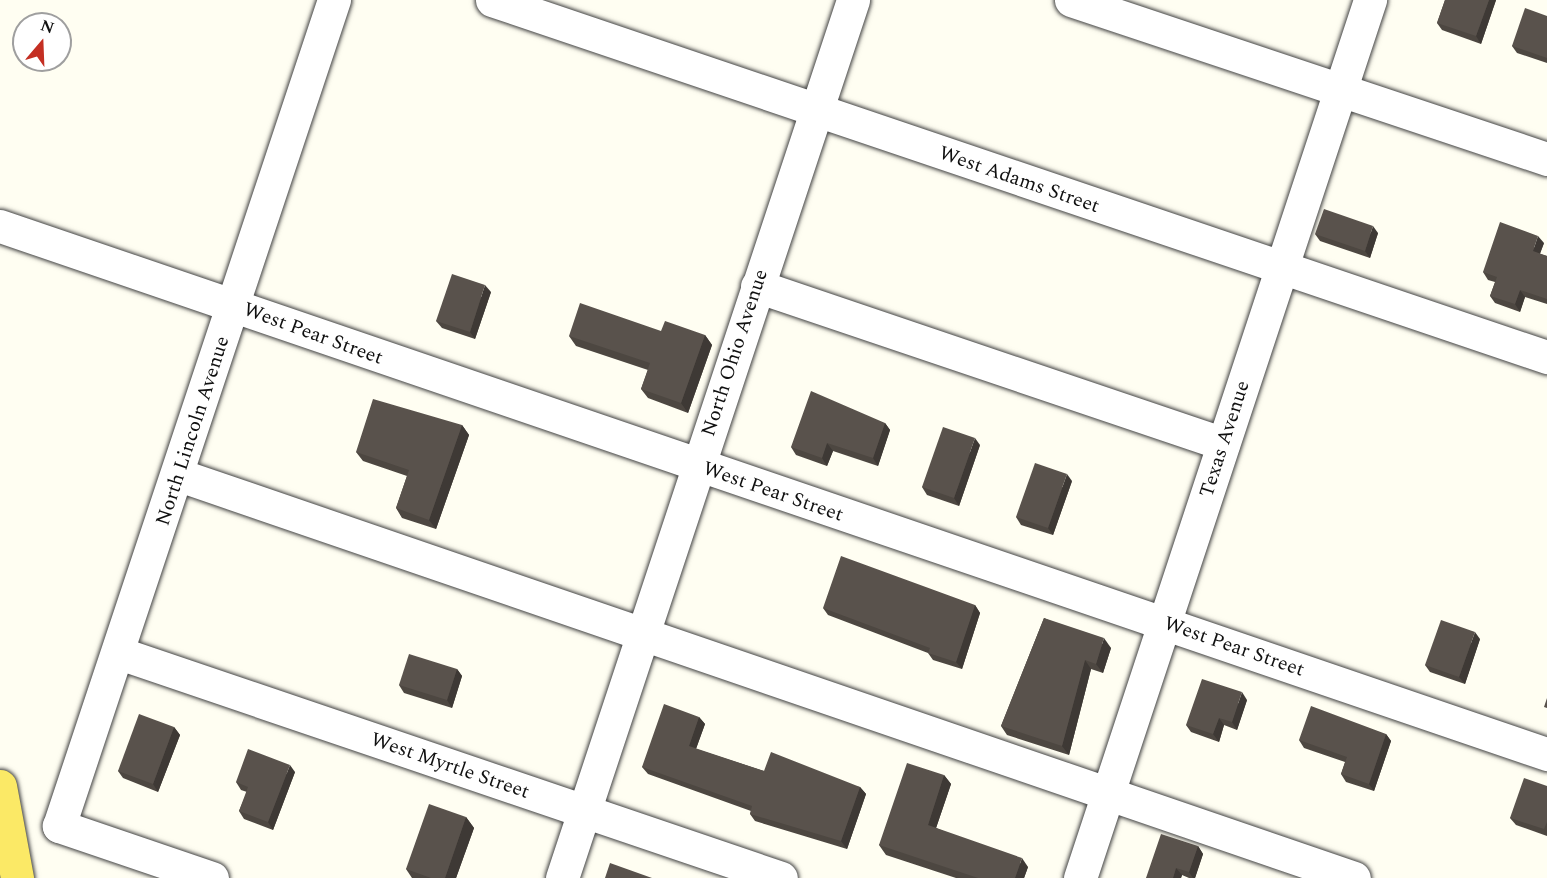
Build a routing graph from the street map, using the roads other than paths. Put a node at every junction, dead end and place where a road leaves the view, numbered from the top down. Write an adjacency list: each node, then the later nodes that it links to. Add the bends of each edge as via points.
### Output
1 (334, 0): 12 (street, North Lincoln Avenue)
2 (492, 0): 7 (street, West Adams Street)
3 (853, 0): 7 (street, North Ohio Avenue)
4 (1071, 0): 6 (street)
5 (1370, 0): 6 (street, Texas Avenue)
6 (1340, 91): 8 (street); 10 (street, Texas Avenue)
7 (816, 111): 10 (street, West Adams Street); 11 (street, North Ohio Avenue)
8 (1547, 159)
9 (0, 226): 12 (street, West Pear Street)
10 (1282, 268): 13 (street, West Adams Street); 14 (street, Texas Avenue)
11 (757, 286): 14 (street); 15 (street, North Ohio Avenue)
12 (235, 306): 15 (street, West Pear Street); 16 (street, North Lincoln Avenue)
13 (1547, 357)
14 (1223, 444): 17 (street, Texas Avenue)
15 (698, 466): 17 (street, West Pear Street); 18 (street, North Ohio Avenue)
16 (179, 475): 18 (street); 19 (street, North Lincoln Avenue)
17 (1163, 623): 20 (street, West Pear Street); 22 (street, Texas Avenue)
18 (643, 635): 22 (street); 23 (street, North Ohio Avenue)
19 (119, 653): 23 (street, West Myrtle Street); 25 (street, North Lincoln Avenue, via 59,826)
20 (1547, 754)
21 (0, 786): 24 (main road)
22 (1108, 794): 28 (street, Texas Avenue); 29 (street)
23 (585, 812): 26 (street, North Ohio Avenue); 27 (street, West Myrtle Street)
24 (17, 878)
25 (212, 878)
26 (562, 878)
27 (781, 878)
28 (1080, 878)
29 (1354, 878)

